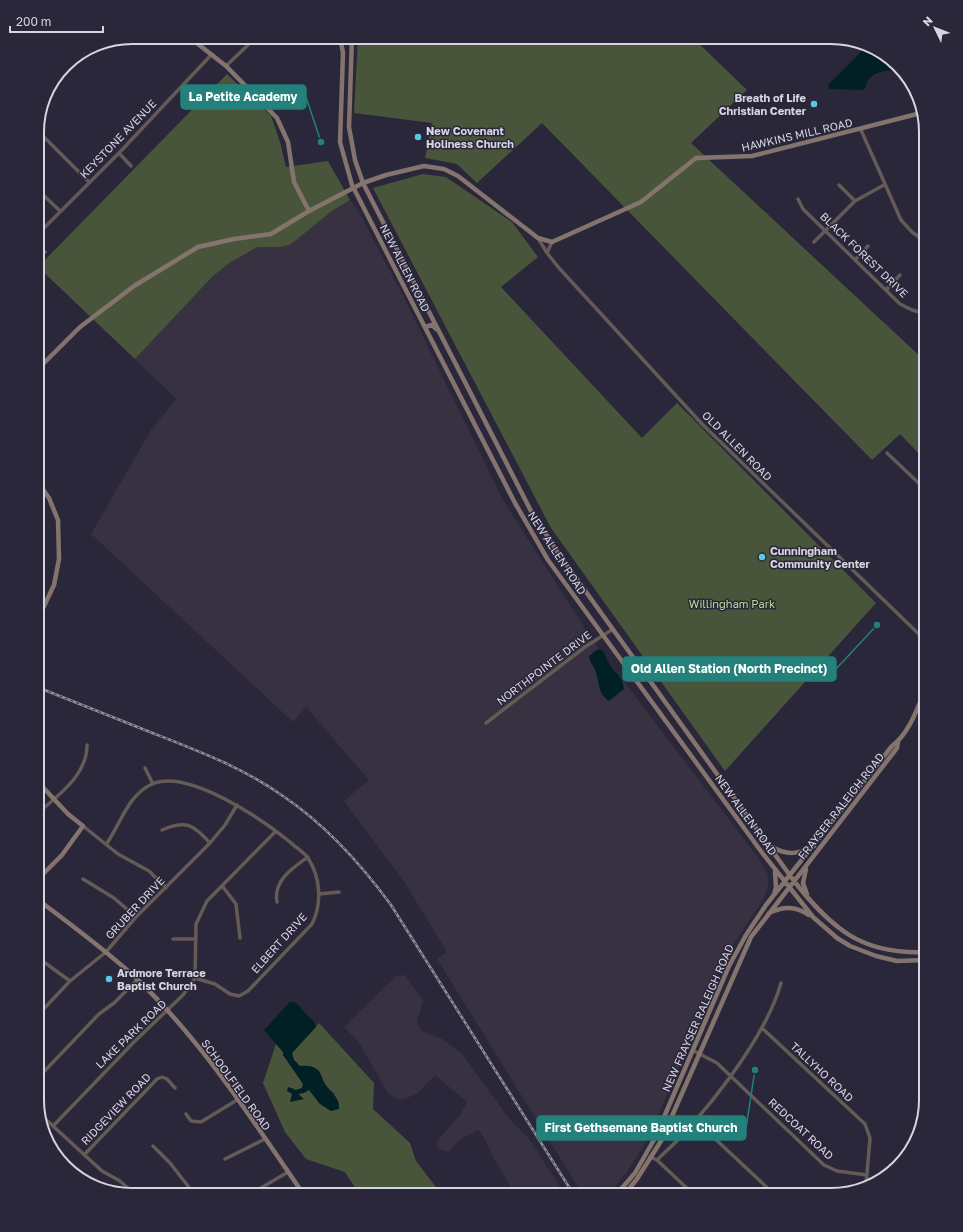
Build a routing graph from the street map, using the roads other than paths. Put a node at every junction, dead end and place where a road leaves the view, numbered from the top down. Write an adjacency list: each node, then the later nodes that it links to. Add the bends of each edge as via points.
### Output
1 (198, 44): 5 (main road)
2 (249, 44): 6 (street)
3 (341, 44): 16 (main road, NEW ALLEN ROAD, via 340,142)
4 (352, 44): 13 (main road, NEW ALLEN ROAD, via 349,127 355,160)
5 (212, 54): 6 (main road); 10 (street, KEYSTONE AVENUE)
6 (226, 66): 20 (main road, via 277,118 288,142 294,182)
7 (917, 114): 8 (main road, HAWKINS MILL ROAD)
8 (861, 130): 14 (street); 26 (main road, HAWKINS MILL ROAD, via 752,156 696,158 641,202)
9 (44, 137): 12 (street)
10 (118, 153): 11 (street); 12 (street, KEYSTONE AVENUE)
11 (131, 166)
12 (90, 182): 21 (street, KEYSTONE AVENUE)
13 (363, 183): 16 (main road); 25 (main road, via 386,174 424,166 444,169 458,176); 35 (main road, NEW ALLEN ROAD)
14 (884, 184): 19 (street); 24 (street, via 901,220)
15 (839, 185): 19 (street)
16 (354, 188): 20 (main road); 34 (main road, NEW ALLEN ROAD)
17 (44, 196): 21 (street)
18 (798, 199): 23 (street, BLACK FOREST DRIVE, via 801,206)
19 (855, 201): 23 (street)
20 (309, 211): 36 (main road, via 271,234 198,247 134,286 80,327)
21 (60, 212): 22 (street, KEYSTONE AVENUE)
22 (44, 228)
23 (826, 231): 27 (street); 30 (street, BLACK FOREST DRIVE)
24 (919, 236)
25 (538, 238): 26 (main road); 29 (street, OLD ALLEN ROAD)
26 (552, 242): 29 (street)
27 (814, 242)
28 (868, 246): 30 (street)
29 (548, 253): 42 (street, OLD ALLEN ROAD, via 570,281 702,424)
30 (855, 260): 32 (street, BLACK FOREST DRIVE)
31 (900, 275): 32 (street)
32 (886, 290): 33 (street, BLACK FOREST DRIVE, via 905,307)
33 (919, 312)
34 (425, 327): 35 (main road, via 434,326); 43 (main road, NEW ALLEN ROAD, via 514,503 548,560)
35 (442, 337): 41 (main road, NEW ALLEN ROAD, via 531,511)
36 (44, 363)
37 (886, 453): 38 (street)
38 (919, 484)
39 (44, 491): 40 (main road, via 58,520 59,559 54,585)
40 (44, 606)
41 (613, 629): 43 (street, NORTHPOINTE DRIVE); 60 (main road, NEW ALLEN ROAD)
42 (919, 634)
43 (602, 635): 45 (street, NORTHPOINTE DRIVE); 63 (main road, NEW ALLEN ROAD)
44 (919, 703): 46 (main road, FRAYSER RALEIGH ROAD)
45 (486, 723)
46 (898, 742): 59 (main road, FRAYSER RALEIGH ROAD, via 892,746); 62 (main road, FRAYSER RALEIGH ROAD, via 897,748)
47 (87, 745): 51 (street, via 80,773)
48 (145, 768): 49 (street)
49 (153, 784): 52 (street, via 183,782 215,794); 57 (street, via 130,802 118,828)
50 (44, 788): 51 (main road)
51 (54, 799): 53 (street); 54 (main road)
52 (237, 806): 56 (street); 58 (street, GRUBER DRIVE, via 226,825)
53 (44, 808)
54 (83, 826): 57 (street); 64 (main road, via 62,855)
55 (162, 830): 58 (street, via 177,824 188,825)
56 (276, 831): 61 (street); 69 (street)
57 (107, 843): 70 (street, via 118,854 149,870)
58 (210, 843): 70 (street, GRUBER DRIVE)
59 (815, 845): 60 (main road, via 803,852 788,854); 65 (main road, FRAYSER RALEIGH ROAD)
60 (770, 846): 65 (main road, NEW ALLEN ROAD)
61 (308, 857): 73 (street, ELBERT DRIVE); 76 (street, via 292,868 280,881)
62 (807, 865): 67 (main road, FRAYSER RALEIGH ROAD); 75 (main road, via 803,883)
63 (774, 869): 68 (main road, NEW ALLEN ROAD); 74 (main road)
64 (44, 873)
65 (791, 876): 67 (main road, NEW ALLEN ROAD); 68 (main road, NEW FRAYSER RALEIGH ROAD)
66 (83, 879): 79 (street, via 114,898)
67 (794, 881): 71 (main road, NEW FRAYSER RALEIGH ROAD); 75 (main road, NEW ALLEN ROAD)
68 (784, 883): 71 (main road, NEW ALLEN ROAD); 74 (main road, NEW FRAYSER RALEIGH ROAD)
69 (222, 887): 81 (street, via 236,904); 83 (street, via 207,901 201,911 196,924)
70 (166, 888): 79 (street, GRUBER DRIVE)
71 (788, 888): 78 (main road, NEW FRAYSER RALEIGH ROAD); 80 (main road, NEW ALLEN ROAD)
72 (338, 892): 73 (street)
73 (319, 894): 88 (street, ELBERT DRIVE, via 318,912 312,924 248,991 239,996 230,994 215,984)
74 (774, 896): 95 (main road, NEW FRAYSER RALEIGH ROAD, via 738,948)
75 (811, 901): 85 (main road, NEW ALLEN ROAD, via 821,914 839,929 858,940 882,949)
76 (277, 902)
77 (44, 904): 84 (main road, SCHOOLFIELD ROAD)
78 (768, 914): 80 (main road, via 790,908); 96 (main road, NEW FRAYSER RALEIGH ROAD, via 744,951)
79 (136, 917): 84 (street, GRUBER DRIVE)
80 (813, 917): 86 (main road, NEW ALLEN ROAD, via 837,938 864,952 897,961)
81 (240, 938)
82 (173, 939): 83 (street)
83 (195, 939): 88 (street)
84 (106, 952): 89 (main road, SCHOOLFIELD ROAD); 90 (street, GRUBER DRIVE)
85 (919, 952)
86 (919, 960)
87 (44, 962): 90 (street)
88 (195, 978): 93 (street, LAKE PARK ROAD)
89 (137, 980): 93 (main road, SCHOOLFIELD ROAD); 97 (street)
90 (70, 981): 92 (street, GRUBER DRIVE)
91 (781, 983): 94 (street, via 777,999)
92 (44, 1009)
93 (167, 1011): 100 (main road, SCHOOLFIELD ROAD, via 209,1060); 104 (street, LAKE PARK ROAD)
94 (762, 1028): 98 (street); 113 (street, TALLYHO ROAD, via 865,1124 870,1138)
95 (694, 1051): 96 (street, REDCOAT ROAD); 108 (main road, NEW FRAYSER RALEIGH ROAD)
96 (700, 1053): 98 (street, REDCOAT ROAD, via 717,1063); 109 (main road, NEW FRAYSER RALEIGH ROAD)
97 (44, 1072)
98 (731, 1076): 103 (street); 113 (street, REDCOAT ROAD, via 824,1165 837,1171)
99 (175, 1088): 107 (street, RIDGEVIEW ROAD, via 167,1079 157,1079)
100 (237, 1100): 101 (street, via 201,1122 190,1121); 105 (main road, SCHOOLFIELD ROAD)
101 (186, 1114)
102 (46, 1120): 104 (street)
103 (695, 1120): 111 (street); 122 (street)
104 (53, 1126): 107 (street)
105 (265, 1139): 110 (street); 112 (main road, SCHOOLFIELD ROAD)
106 (153, 1146): 116 (street)
107 (84, 1155): 115 (street)
108 (646, 1155): 109 (street); 119 (main road)
109 (651, 1158): 111 (street); 120 (main road)
110 (225, 1160)
111 (657, 1160): 121 (street)
112 (288, 1172): 117 (street); 118 (main road, SCHOOLFIELD ROAD)
113 (867, 1175): 114 (street)
114 (866, 1180)
115 (125, 1187)
116 (190, 1188)
117 (261, 1188)
118 (299, 1188)
119 (622, 1188)
120 (629, 1188)
121 (687, 1188)
122 (768, 1188)

